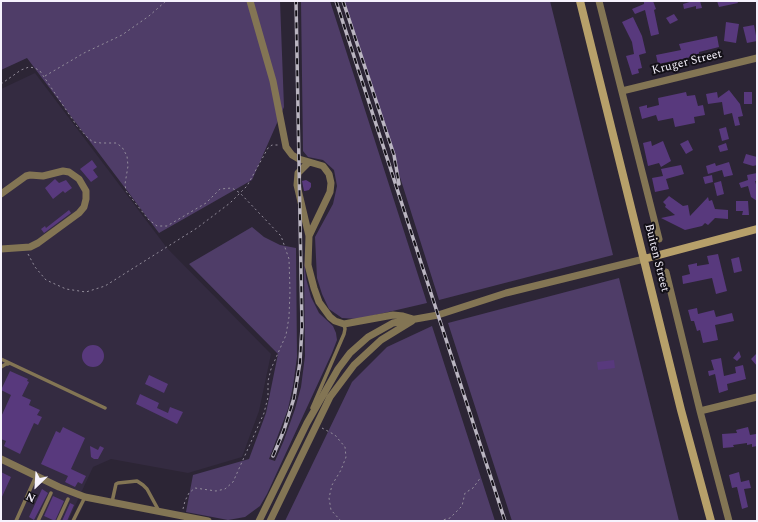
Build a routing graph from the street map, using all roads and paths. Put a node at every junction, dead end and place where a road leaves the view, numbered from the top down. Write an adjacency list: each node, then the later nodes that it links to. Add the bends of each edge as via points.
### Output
1 (166, 1): 6 (path, via 122,35 84,53)
2 (250, 1): 9 (street, via 273,81)
3 (580, 1): 18 (street, Buiten Street)
4 (599, 1): 8 (street, Buiten Street)
5 (757, 58): 8 (street, Kruger Street)
6 (44, 77): 7 (path, via 35,68 29,67); 11 (path, via 88,138 93,142 116,142 122,147 127,156 128,166 126,191 148,219 157,226 167,226 206,203 220,189 232,188)
7 (1, 84)
8 (622, 91): 15 (street, Buiten Street)
9 (286, 147): 10 (street, via 292,155); 11 (path, via 272,144 268,148 247,186)
10 (308, 163): 14 (street, via 298,173 297,185); 14 (street, via 323,166 329,174 331,183 330,192)
11 (240, 193): 16 (path, via 197,228 105,286 86,292 66,289 46,280 35,267); 38 (path, via 281,236 289,259 290,297 286,335 271,369 264,413 233,482 216,492 195,488 185,501)
12 (1, 194): 16 (street, via 30,175 69,172 82,183 86,192 84,206 79,213 38,243)
13 (757, 229): 18 (street)
14 (309, 236): 21 (street, via 308,265 316,295 330,317)
15 (659, 239)
16 (25, 248): 17 (street)
17 (1, 249)
18 (644, 259): 20 (street, via 506,293); 48 (street, Buiten Street)
19 (666, 272): 27 (street, Buiten Street)
20 (414, 320): 21 (street, via 393,316); 28 (street, via 381,340 354,365 330,397); 30 (street, via 393,323 381,328 350,353 316,406)
21 (344, 324): 30 (lane, via 344,334)
22 (1, 359): 23 (lane)
23 (14, 365): 24 (lane, via 6,364); 26 (lane)
24 (1, 367)
25 (757, 397): 27 (street)
26 (105, 408)
27 (700, 411): 49 (street, Buiten Street)
28 (317, 425): 45 (street); 46 (path, via 335,435 345,447 346,457 332,485 329,498 331,510)
29 (1, 459): 31 (street)
30 (289, 460): 44 (street)
31 (36, 476): 34 (street); 39 (lane)
32 (481, 477): 47 (path, via 473,488 465,493 462,506 450,518)
33 (51, 493): 40 (lane)
34 (85, 497): 36 (street); 42 (lane)
35 (68, 499): 41 (lane)
36 (112, 502): 37 (street); 37 (lane, via 116,484 137,481 147,489)
37 (159, 511): 38 (street)
38 (182, 516): 43 (street)
39 (16, 521)
40 (38, 521)
41 (58, 521)
42 (73, 521)
43 (208, 521)
44 (259, 521)
45 (270, 521)
46 (341, 521)
47 (438, 521)
48 (711, 521)
49 (729, 521)

